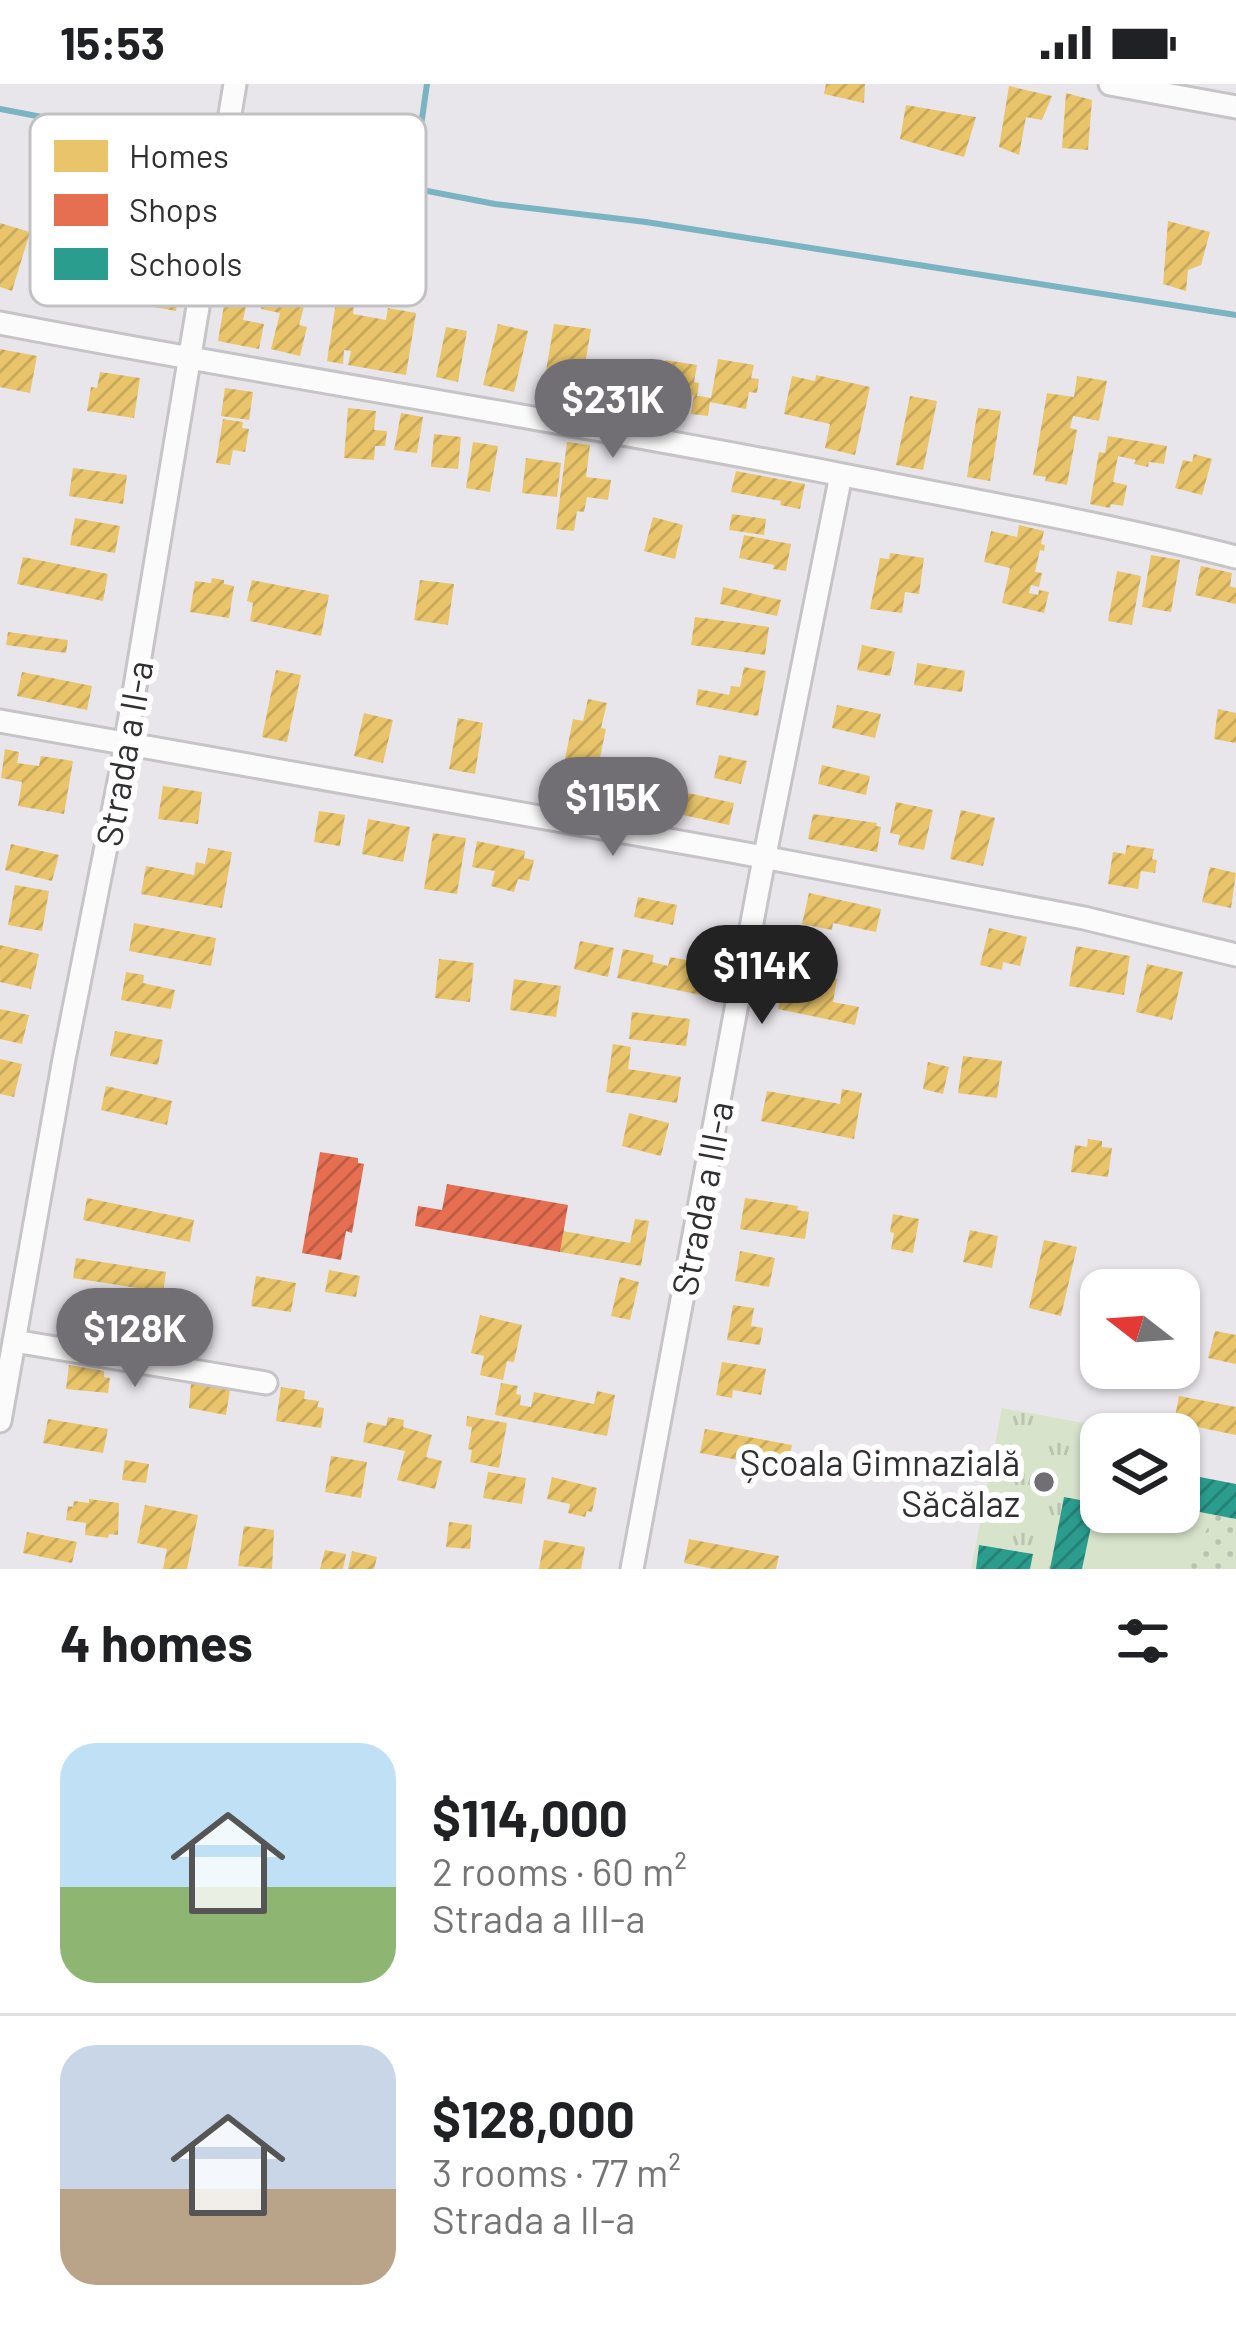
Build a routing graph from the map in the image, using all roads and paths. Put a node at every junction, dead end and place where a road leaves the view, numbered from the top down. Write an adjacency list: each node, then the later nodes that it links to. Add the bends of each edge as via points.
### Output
1 (235, 84): 4 (street, Strada a II-a)
2 (1110, 84): 3 (street)
3 (1236, 107)
4 (230, 114)
5 (198, 306): 7 (street, Strada a II-a)
6 (0, 323): 7 (street)
7 (189, 359): 8 (street); 11 (street, Strada a II-a)
8 (841, 475): 9 (street); 12 (street, Strada a III-a)
9 (1236, 557)
10 (0, 721): 11 (street)
11 (126, 743): 12 (street); 14 (street, Strada a II-a)
12 (765, 858): 13 (street); 17 (street, Strada a III-a)
13 (1236, 955)
14 (14, 1341): 15 (street); 16 (street, Strada a II-a)
15 (266, 1383)
16 (0, 1421)
17 (632, 1569)

